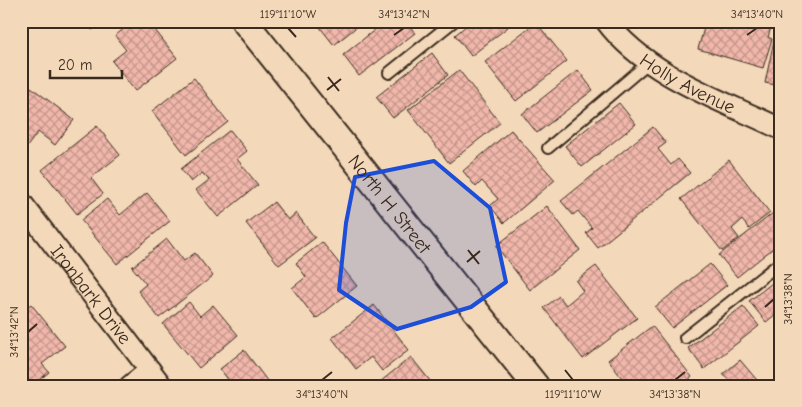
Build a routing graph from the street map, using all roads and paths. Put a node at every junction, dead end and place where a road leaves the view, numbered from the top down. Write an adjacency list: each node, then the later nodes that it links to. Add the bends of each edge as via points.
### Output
1 (244, 21): 13 (street, North H Street)
2 (454, 21): 5 (lane)
3 (606, 21): 4 (street, Holly Avenue, via 628,48)
4 (648, 63): 6 (street, Holly Avenue); 7 (lane)
5 (390, 73)
6 (781, 129)
7 (548, 148)
8 (21, 202): 11 (street, Ironbark Drive)
9 (781, 262): 10 (lane)
10 (685, 338)
11 (156, 378): 12 (street)
12 (130, 386)
13 (536, 386)

